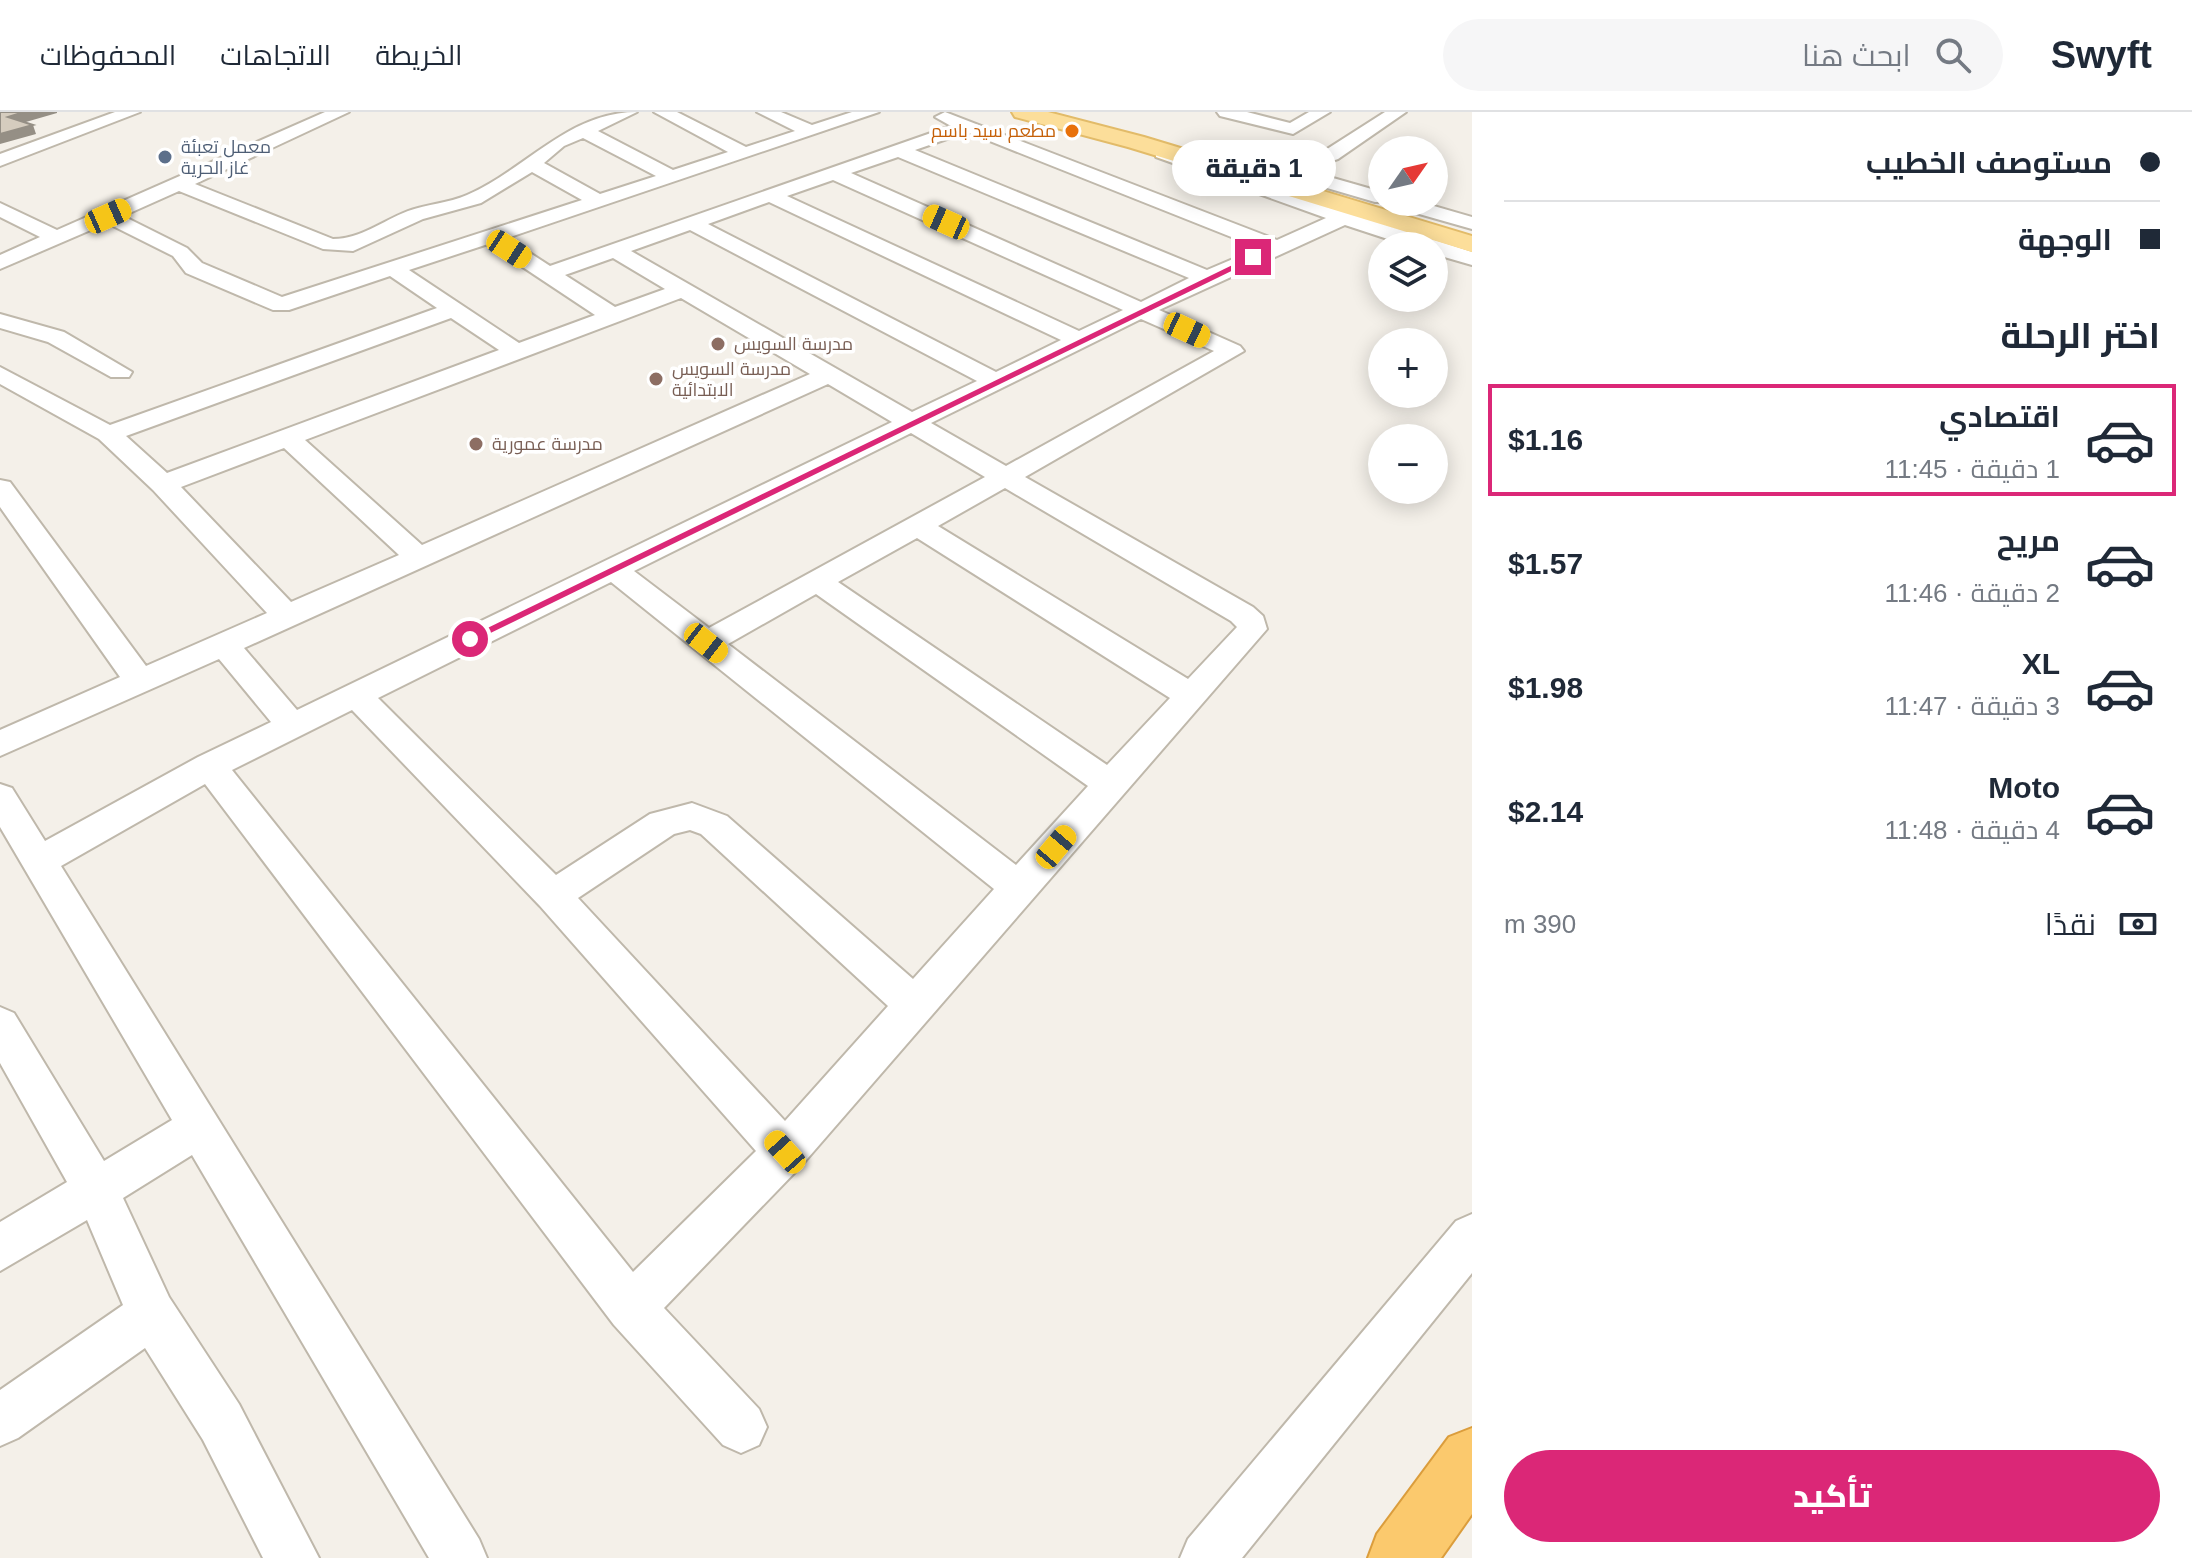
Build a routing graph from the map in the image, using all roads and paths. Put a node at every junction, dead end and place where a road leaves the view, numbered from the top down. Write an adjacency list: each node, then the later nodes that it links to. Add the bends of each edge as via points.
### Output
1 (92, 112): 14 (street)
2 (131, 112): 14 (street)
3 (340, 112): 27 (street)
4 (628, 112): 16 (street)
5 (663, 112): 21 (street)
6 (766, 112): 17 (street)
7 (870, 112): 17 (street)
8 (931, 112): 15 (street)
9 (1023, 112): 18 (main road)
10 (1060, 112): 25 (main road)
11 (1226, 112): 12 (street, via 1293,129)
12 (1321, 112)
13 (1397, 112): 25 (street, via 1331,155)
14 (110, 120): 22 (street)
15 (967, 126): 20 (street); 44 (street)
16 (582, 130): 23 (street); 26 (street)
17 (811, 131): 21 (street)
18 (1136, 142): 35 (street); 43 (main road)
19 (0, 145): 22 (street)
20 (898, 150): 24 (street); 51 (street)
21 (744, 153): 26 (street)
22 (9, 156)
23 (532, 164): 30 (street); 31 (street)
24 (834, 173): 28 (street); 54 (street)
25 (1278, 173): 29 (street); 41 (main road)
26 (672, 177): 31 (street)
27 (181, 185): 30 (street, via 343,246 416,215); 33 (street)
28 (769, 195): 36 (street); 57 (street)
29 (1368, 195)
30 (474, 199): 38 (street)
31 (598, 201): 38 (street)
32 (0, 209): 42 (street)
33 (108, 216): 42 (street); 49 (street, via 180,252 194,268 281,305)
34 (1447, 216): 37 (street)
35 (1344, 218): 39 (street); 44 (street)
36 (691, 223): 45 (street); 62 (street)
37 (1472, 223)
38 (517, 228): 40 (street)
39 (1386, 232)
40 (490, 236): 49 (street); 50 (street)
41 (1472, 236)
42 (57, 238): 48 (street)
43 (1472, 244)
44 (1276, 247): 51 (street)
45 (614, 250): 50 (street); 52 (street)
46 (1448, 252): 47 (street)
47 (1472, 259)
48 (0, 263)
49 (392, 268): 53 (street)
50 (547, 274): 55 (street)
51 (1207, 278): 54 (street)
52 (682, 290): 55 (street); 61 (street)
53 (455, 309): 58 (street); 64 (street)
54 (1143, 309): 57 (street); 66 (street, via 1232,351)
55 (614, 317): 58 (street)
56 (0, 321): 59 (street, via 56,337)
57 (1079, 340): 62 (street)
58 (516, 351): 65 (street)
59 (120, 372)
60 (0, 374): 64 (street)
61 (828, 375): 63 (street); 70 (street)
62 (996, 381): 63 (street)
63 (910, 423): 66 (street); 71 (street)
64 (108, 434): 67 (street)
65 (288, 438): 67 (street); 70 (street)
66 (1004, 478): 69 (street); 78 (street, via 1252,623)
67 (163, 484): 73 (street)
68 (0, 488): 76 (street)
69 (920, 527): 72 (street); 78 (street)
70 (418, 557): 73 (street)
71 (613, 569): 75 (street); 77 (street)
72 (818, 582): 75 (street); 82 (street)
73 (286, 615): 74 (street)
74 (223, 643): 76 (street); 79 (street)
75 (706, 643): 85 (street)
76 (139, 680): 80 (street)
77 (356, 695): 79 (street); 86 (street)
78 (1190, 695): 82 (street)
79 (292, 726): 81 (street)
80 (0, 744)
81 (210, 766): 84 (street); 94 (street)
82 (1110, 784): 85 (street)
83 (0, 797): 84 (street)
84 (40, 861): 89 (street)
85 (1020, 889): 87 (street)
86 (553, 896): 87 (street, via 663,823 692,816 714,825); 90 (street)
87 (917, 1007): 90 (street)
88 (4, 1042): 91 (street)
89 (199, 1127): 91 (street); 100 (street)
90 (785, 1152): 94 (street)
91 (95, 1188): 93 (street); 95 (street)
92 (1472, 1237): 101 (street)
93 (0, 1248)
94 (631, 1308): 97 (street)
95 (152, 1314): 96 (street); 99 (street, via 221,1422)
96 (0, 1420)
97 (741, 1427)
98 (1472, 1460): 102 (highway)
99 (292, 1558)
100 (460, 1558)
101 (1207, 1558)
102 (1401, 1558)

